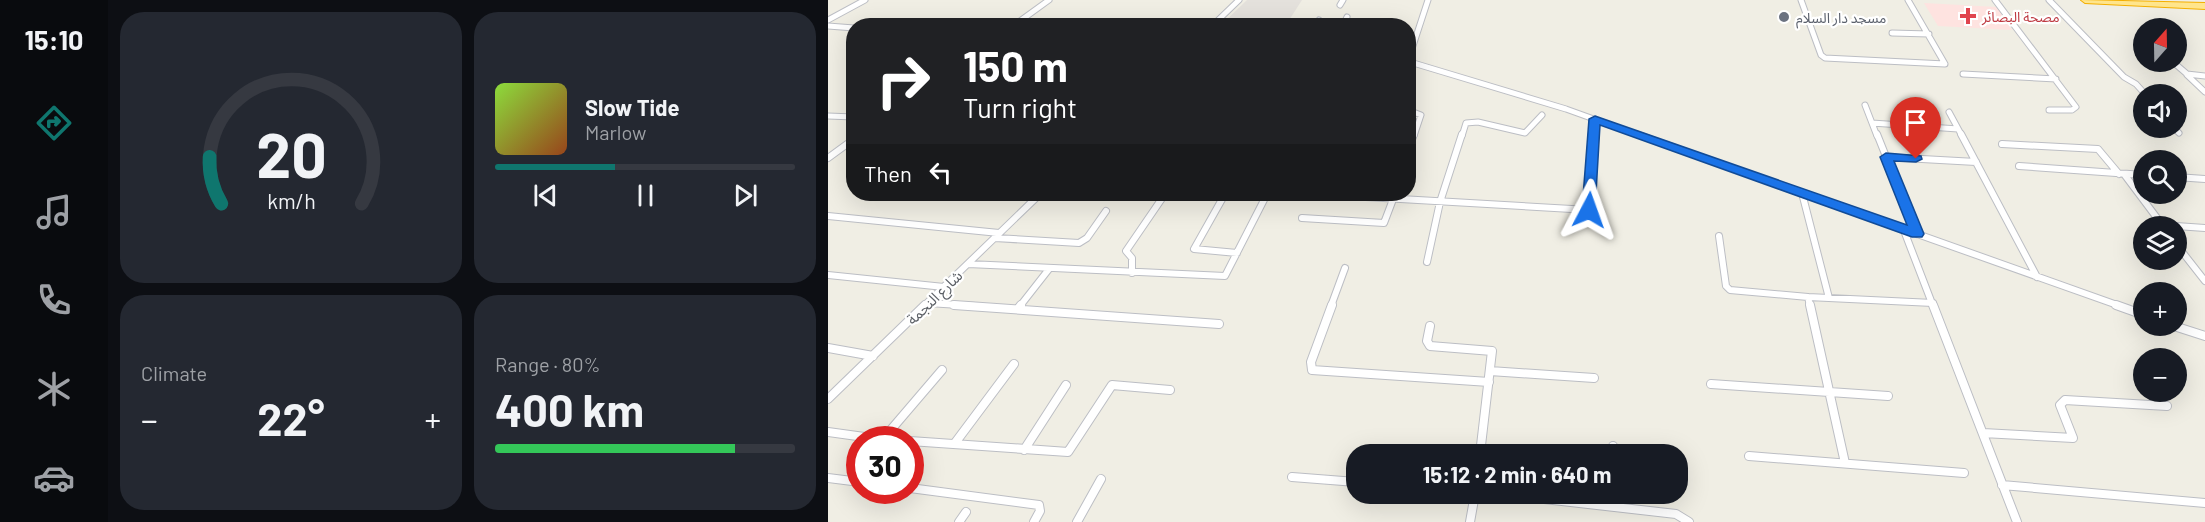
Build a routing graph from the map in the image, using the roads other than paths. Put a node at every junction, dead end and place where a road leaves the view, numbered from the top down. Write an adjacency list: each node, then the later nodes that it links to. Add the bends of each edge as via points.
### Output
1 (865, 0): 14 (street)
2 (1049, 0): 12 (street)
3 (1239, 0): 13 (street)
4 (1428, 0): 18 (street)
5 (1801, 0): 19 (street, via 1821,55 1830,60 1943,65 1945,61)
6 (1908, 0): 19 (street)
7 (1995, 0): 25 (street)
8 (2049, 0): 26 (street, via 2124,77)
9 (2085, 0): 11 (highway)
10 (2169, 0): 11 (highway)
11 (2205, 4)
12 (1023, 18)
13 (1220, 18)
14 (828, 20)
15 (828, 26): 16 (street)
16 (846, 27)
17 (1892, 33): 19 (street)
18 (1416, 34)
19 (1929, 34)
20 (1416, 64): 35 (street)
21 (2185, 72): 23 (street)
22 (1963, 74): 25 (street)
23 (2187, 74): 24 (street); 27 (street)
24 (2205, 76)
25 (2056, 79): 29 (street, via 2076,110)
26 (2136, 84)
27 (2205, 92)
28 (1865, 105): 36 (street)
29 (2049, 110)
30 (1416, 111): 37 (street, via 1421,115)
31 (1949, 112): 38 (street)
32 (1542, 115): 56 (street, via 1525,134 1478,122 1466,123)
33 (828, 116): 34 (street)
34 (846, 117)
35 (1595, 119): 49 (street); 56 (street, via 1589,210)
36 (1872, 123): 38 (street); 41 (street)
37 (1416, 127)
38 (1958, 129): 43 (street)
39 (2002, 144): 45 (street, via 2098,149)
40 (846, 145): 42 (street)
41 (1886, 157): 43 (street); 64 (street)
42 (828, 158)
43 (1976, 162): 75 (street)
44 (2019, 166): 45 (street)
45 (2121, 174): 46 (street); 59 (street)
46 (2133, 175)
47 (2187, 178): 48 (street)
48 (2205, 179)
49 (1802, 193): 62 (street); 79 (street)
50 (1416, 199): 56 (street)
51 (1033, 201): 65 (street, شارع النجمة)
52 (1160, 201): 73 (street, via 1126,251 1132,258)
53 (1221, 201): 67 (street, via 1194,249)
54 (1263, 201): 67 (street)
55 (1392, 201): 60 (street, via 1384,222)
56 (1440, 202): 69 (street)
57 (1106, 211): 65 (street, via 1087,238 1078,243)
58 (828, 216): 65 (street)
59 (2154, 216)
60 (1302, 218)
61 (2187, 227): 63 (street)
62 (1903, 228): 64 (street); 81 (street)
63 (2205, 228)
64 (1917, 234): 75 (street)
65 (997, 236): 70 (street, شارع النجمة)
66 (1719, 236): 78 (street, via 1726,286 1730,290)
67 (1237, 253): 73 (street, via 1225,276)
68 (2187, 258): 76 (street)
69 (1427, 262)
70 (968, 264): 72 (street); 77 (street, شارع النجمة)
71 (1345, 268): 95 (street, via 1311,362 1312,370)
72 (1049, 269): 73 (street); 82 (street)
73 (1132, 273)
74 (828, 275): 77 (street)
75 (2037, 277): 83 (street)
76 (2205, 281)
77 (944, 287): 80 (street, شارع النجمة)
78 (1808, 297): 79 (street); 99 (street)
79 (1829, 298): 81 (street)
80 (928, 303): 82 (street); 90 (street, شارع النجمة)
81 (1933, 303): 105 (street)
82 (1018, 309): 84 (street)
83 (2133, 311)
84 (1220, 324)
85 (1430, 326): 93 (street, via 1430,346 1492,351)
86 (2187, 331): 87 (street)
87 (2202, 336): 88 (street)
88 (2205, 342)
89 (828, 348): 90 (street)
90 (873, 356): 101 (street, شارع النجمة)
91 (1014, 364): 108 (street)
92 (942, 370): 103 (street)
93 (1490, 371): 94 (street); 95 (street)
94 (1594, 378)
95 (1489, 382): 109 (street)
96 (1711, 384): 99 (street)
97 (1066, 385): 110 (street)
98 (1170, 390): 110 (street, via 1112,384 1068,452)
99 (1829, 392): 100 (street); 112 (street)
100 (1888, 396)
101 (828, 399)
102 (2167, 406): 105 (street, via 2065,400 2060,405 2073,438)
103 (896, 426)
104 (828, 432): 106 (street)
105 (1983, 433): 119 (street)
106 (846, 434)
107 (924, 442): 108 (street)
108 (955, 443): 110 (street)
109 (1481, 444)
110 (1024, 450)
111 (1749, 456): 112 (street)
112 (1845, 463): 113 (street)
113 (1964, 473)
114 (1292, 477): 118 (street)
115 (828, 478): 117 (street)
116 (1101, 479): 128 (street)
117 (846, 480)
118 (1346, 481)
119 (2002, 485): 121 (street); 131 (street)
120 (924, 490): 127 (street, via 1039,505)
121 (2205, 503)
122 (1473, 504): 129 (street)
123 (1600, 504): 124 (street)
124 (1610, 505): 130 (street, via 1676,514)
125 (966, 512): 126 (street)
126 (959, 522)
127 (1034, 522)
128 (1077, 522)
129 (1470, 522)
130 (1689, 522)
131 (2017, 522)

